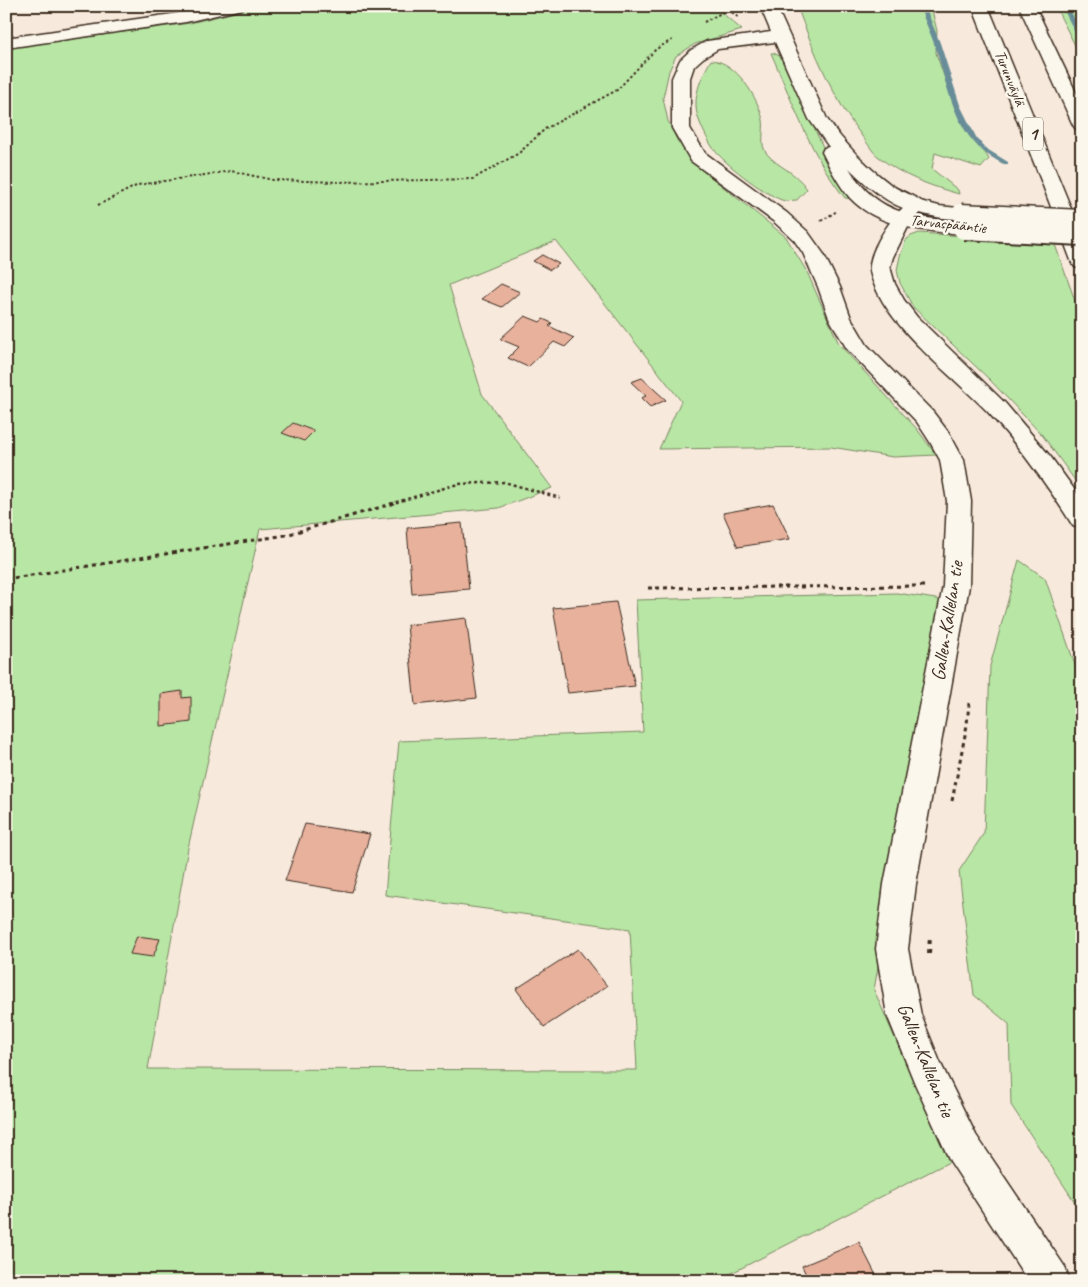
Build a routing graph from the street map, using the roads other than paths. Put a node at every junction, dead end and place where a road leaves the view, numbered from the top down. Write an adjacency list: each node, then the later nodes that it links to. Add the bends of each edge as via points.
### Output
1 (236, 6): 6 (main road, via 186,17)
2 (768, 6): 5 (main road, Tarvaspääntie)
3 (980, 6): 14 (main road, Turunväylä / 1)
4 (1027, 6): 7 (main road)
5 (780, 36): 8 (main road, Tarvaspääntie); 16 (main road, Gallen-Kallelan tie, via 713,45 686,64 681,78 681,128 698,157 801,236 813,253 840,318 858,349 925,417 952,460 959,501 956,586 900,884 892,949 904,1015 963,1148)
6 (6, 43)
7 (1082, 124)
8 (829, 136): 9 (main road, Tarvaspääntie, via 881,186); 10 (main road, Tarvaspääntie, via 831,152 857,194 881,211)
9 (916, 206): 10 (main road); 12 (main road, Tarvaspääntie)
10 (901, 219): 12 (main road, Tarvaspääntie, via 928,225); 15 (main road, via 880,265 884,285 894,304 996,407 1050,472)
11 (1082, 219): 12 (main road, Tarvaspääntie, bridge)
12 (962, 220): 13 (main road, Tarvaspääntie, bridge)
13 (1082, 234)
14 (1082, 263)
15 (1082, 520)
16 (1051, 1281)

